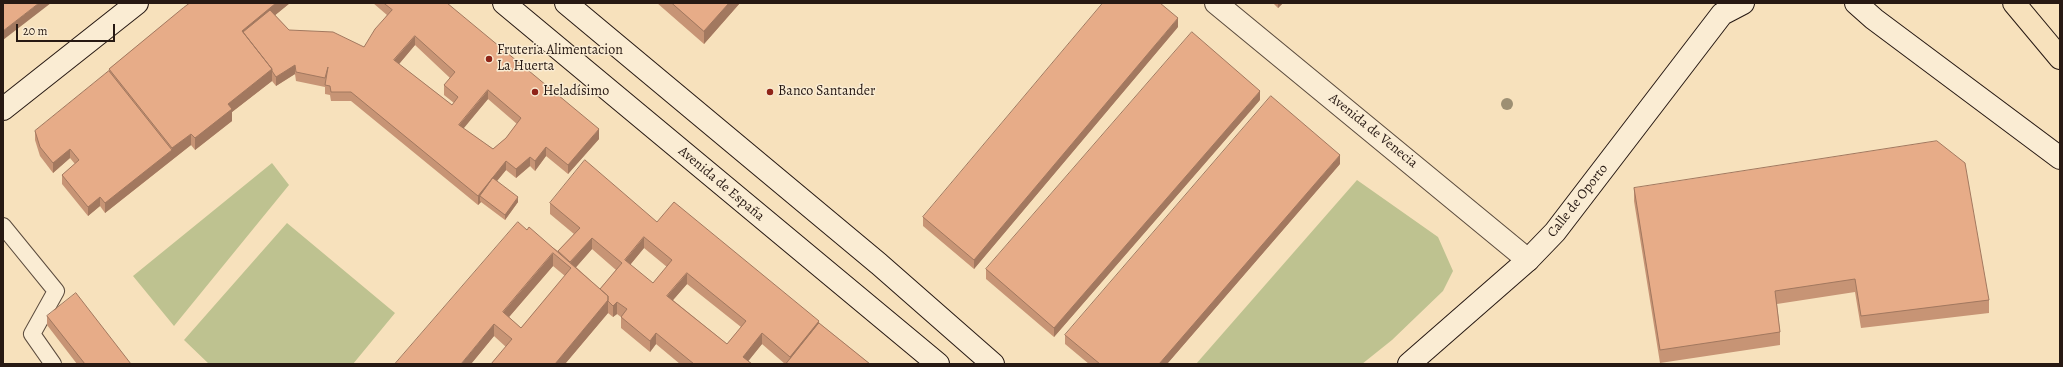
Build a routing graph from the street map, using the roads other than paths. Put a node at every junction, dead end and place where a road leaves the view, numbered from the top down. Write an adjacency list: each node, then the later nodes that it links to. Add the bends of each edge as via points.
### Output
1 (137, 3): 10 (street)
2 (504, 3): 15 (street, Avenida de España)
3 (566, 3): 16 (street, via 879,264)
4 (1216, 3): 13 (street, Avenida de Venecia)
5 (1743, 3): 8 (street, Calle de Oporto)
6 (1856, 3): 11 (street)
7 (2014, 3): 9 (highway)
8 (1723, 8): 13 (street, Calle de Oporto, via 1555,232)
9 (2060, 58)
10 (3, 109)
11 (2060, 158)
12 (3, 226): 14 (lane, via 56,291 32,334)
13 (1528, 260): 17 (street, Calle de Oporto)
14 (53, 364)
15 (938, 364)
16 (993, 364)
17 (1409, 364)

